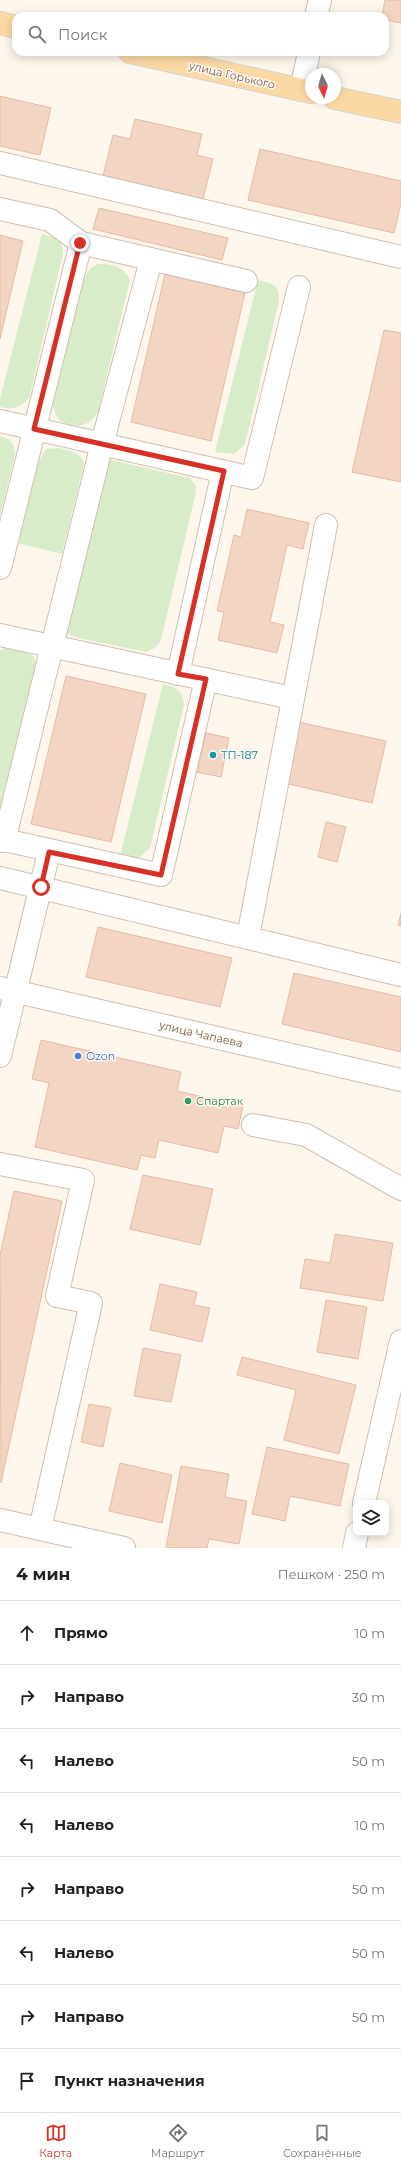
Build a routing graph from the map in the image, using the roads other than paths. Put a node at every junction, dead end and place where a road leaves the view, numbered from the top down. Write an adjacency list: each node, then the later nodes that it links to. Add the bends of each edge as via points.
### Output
1 (320, 0): 2 (street)
2 (317, 12)
3 (0, 23): 4 (main road)
4 (12, 25)
5 (148, 56): 8 (main road, улица Горького)
6 (308, 56): 7 (street)
7 (307, 68)
8 (305, 91)
9 (341, 99): 10 (main road)
10 (401, 112)
11 (0, 163): 14 (street)
12 (0, 209): 13 (street, via 50,220)
13 (80, 243): 15 (street); 19 (street)
14 (401, 257)
15 (151, 260): 16 (street); 20 (street)
16 (246, 281)
17 (299, 287): 21 (street, via 252,478)
18 (0, 421): 19 (street)
19 (34, 429): 20 (street); 23 (street)
20 (102, 444): 21 (street); 25 (street)
21 (224, 471): 26 (street)
22 (326, 524): 28 (street)
23 (0, 568)
24 (0, 635): 25 (street)
25 (52, 646): 26 (street); 29 (street)
26 (178, 674): 27 (street)
27 (206, 679): 28 (street); 30 (street, via 161,875)
28 (292, 698): 33 (street)
29 (2, 840): 30 (street)
30 (49, 852): 32 (street)
31 (0, 878): 32 (street)
32 (41, 887): 33 (street); 35 (street)
33 (248, 937): 34 (street)
34 (401, 975)
35 (7, 990): 36 (street); 37 (street, улица Чапаева)
36 (0, 1056)
37 (401, 1080)
38 (253, 1125): 40 (street, via 306,1135)
39 (0, 1164): 44 (street, via 83,1180 58,1296 91,1303)
40 (401, 1188)
41 (400, 1351): 42 (street)
42 (365, 1500)
43 (0, 1520): 44 (street)
44 (40, 1529): 46 (street)
45 (356, 1536): 47 (street)
46 (124, 1548)
47 (354, 1548)

